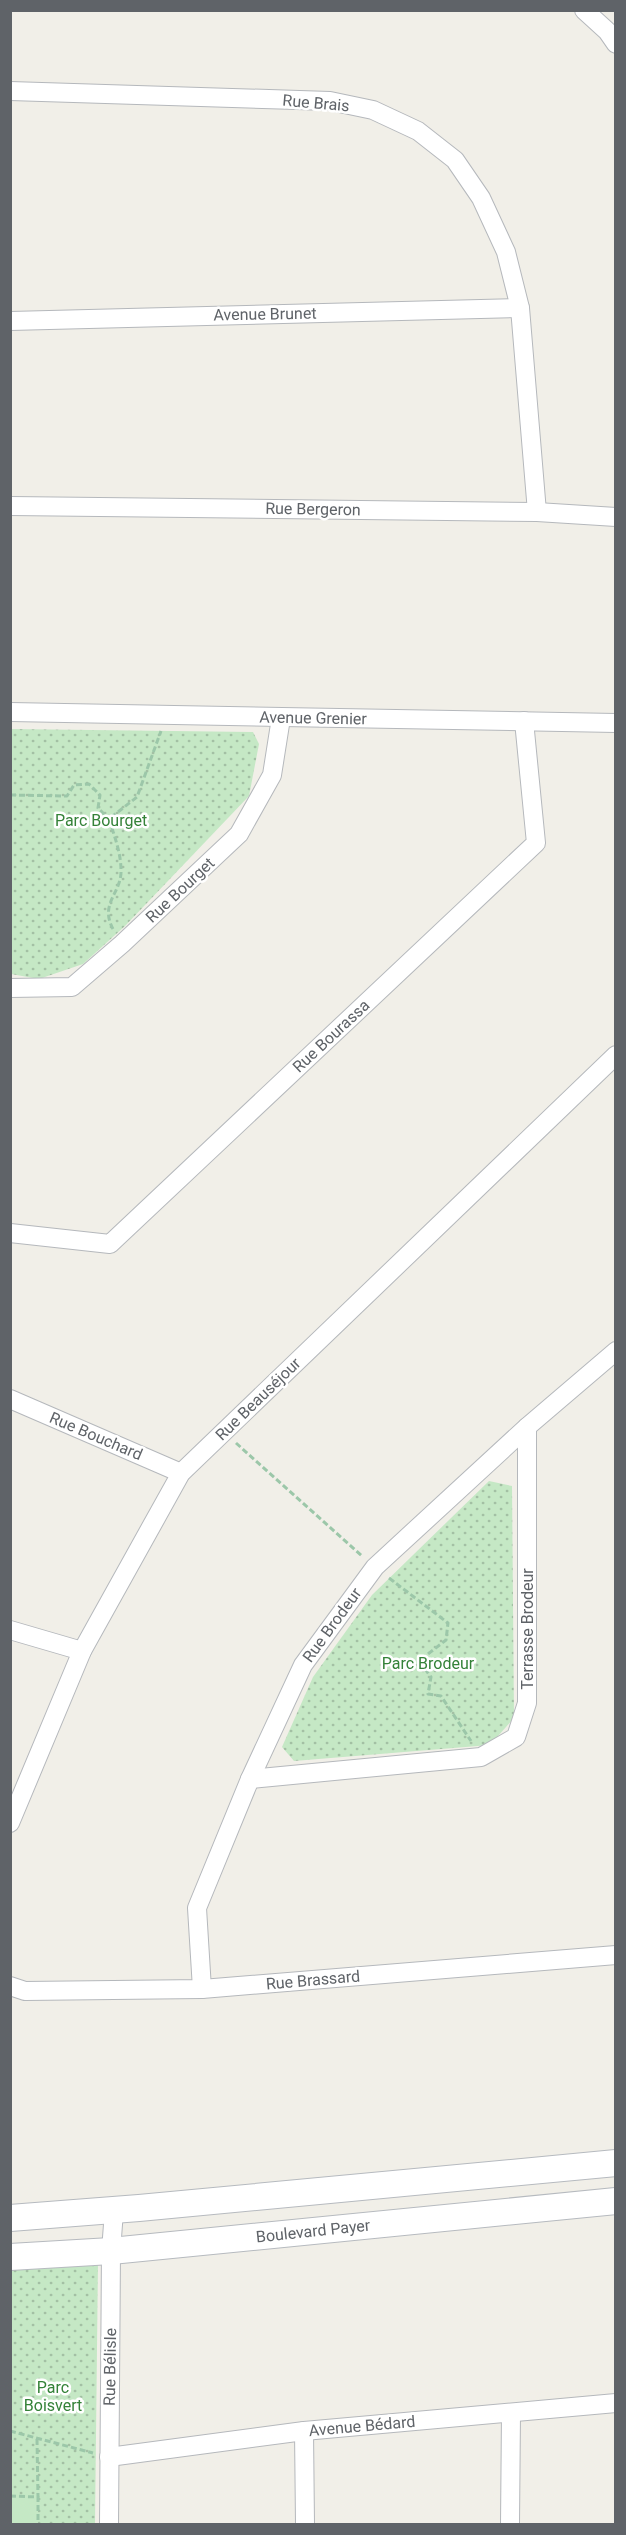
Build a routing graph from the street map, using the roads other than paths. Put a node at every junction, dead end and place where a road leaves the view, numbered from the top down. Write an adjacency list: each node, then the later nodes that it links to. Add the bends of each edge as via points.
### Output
1 (584, 10): 2 (street)
2 (615, 44)
3 (10, 91): 4 (street, Rue Brais, via 330,101 373,110 418,131 455,160 482,198 506,252)
4 (520, 308): 5 (street, Avenue Brunet); 7 (street, Rue Brais)
5 (10, 321)
6 (10, 506): 7 (street, Rue Bergeron)
7 (537, 512): 8 (street, Rue Bergeron)
8 (615, 517)
9 (10, 712): 10 (street, Avenue Grenier)
10 (280, 718): 11 (street, Avenue Grenier); 13 (street, Rue Bourget, via 272,775 239,834 72,987)
11 (524, 721): 12 (street, Avenue Grenier); 15 (street, Rue Bourassa, via 536,843 110,1244)
12 (615, 723)
13 (10, 988)
14 (615, 1055): 19 (street, Rue Beauséjour)
15 (10, 1233)
16 (615, 1351): 18 (street, Rue Brodeur)
17 (10, 1399): 19 (street, Rue Bouchard)
18 (527, 1427): 22 (street, Rue Brodeur, via 375,1567 303,1665); 22 (street, Terrasse Brodeur, via 527,1703 516,1737 481,1757)
19 (181, 1473): 21 (street, Rue Beauséjour)
20 (10, 1630): 21 (street)
21 (82, 1651): 23 (street, Rue Beauséjour)
22 (250, 1779): 26 (street, Rue Brodeur, via 197,1908)
23 (10, 1823)
24 (615, 1955): 26 (street, Rue Brassard)
25 (10, 1986): 26 (street, Rue Brassard, via 25,1991)
26 (202, 1989)
27 (615, 2163): 29 (street)
28 (615, 2201): 31 (street, Boulevard Payer)
29 (114, 2211): 30 (street); 31 (street, Rue Bélisle)
30 (10, 2218)
31 (111, 2251): 32 (street, Boulevard Payer); 36 (street, Rue Bélisle)
32 (10, 2257)
33 (615, 2403): 34 (street, Avenue Bédard)
34 (511, 2413): 35 (street, Avenue Bédard); 39 (street)
35 (304, 2431): 36 (street, Avenue Bédard); 38 (street)
36 (109, 2457): 37 (street, Rue Bélisle)
37 (109, 2524)
38 (305, 2524)
39 (510, 2524)

